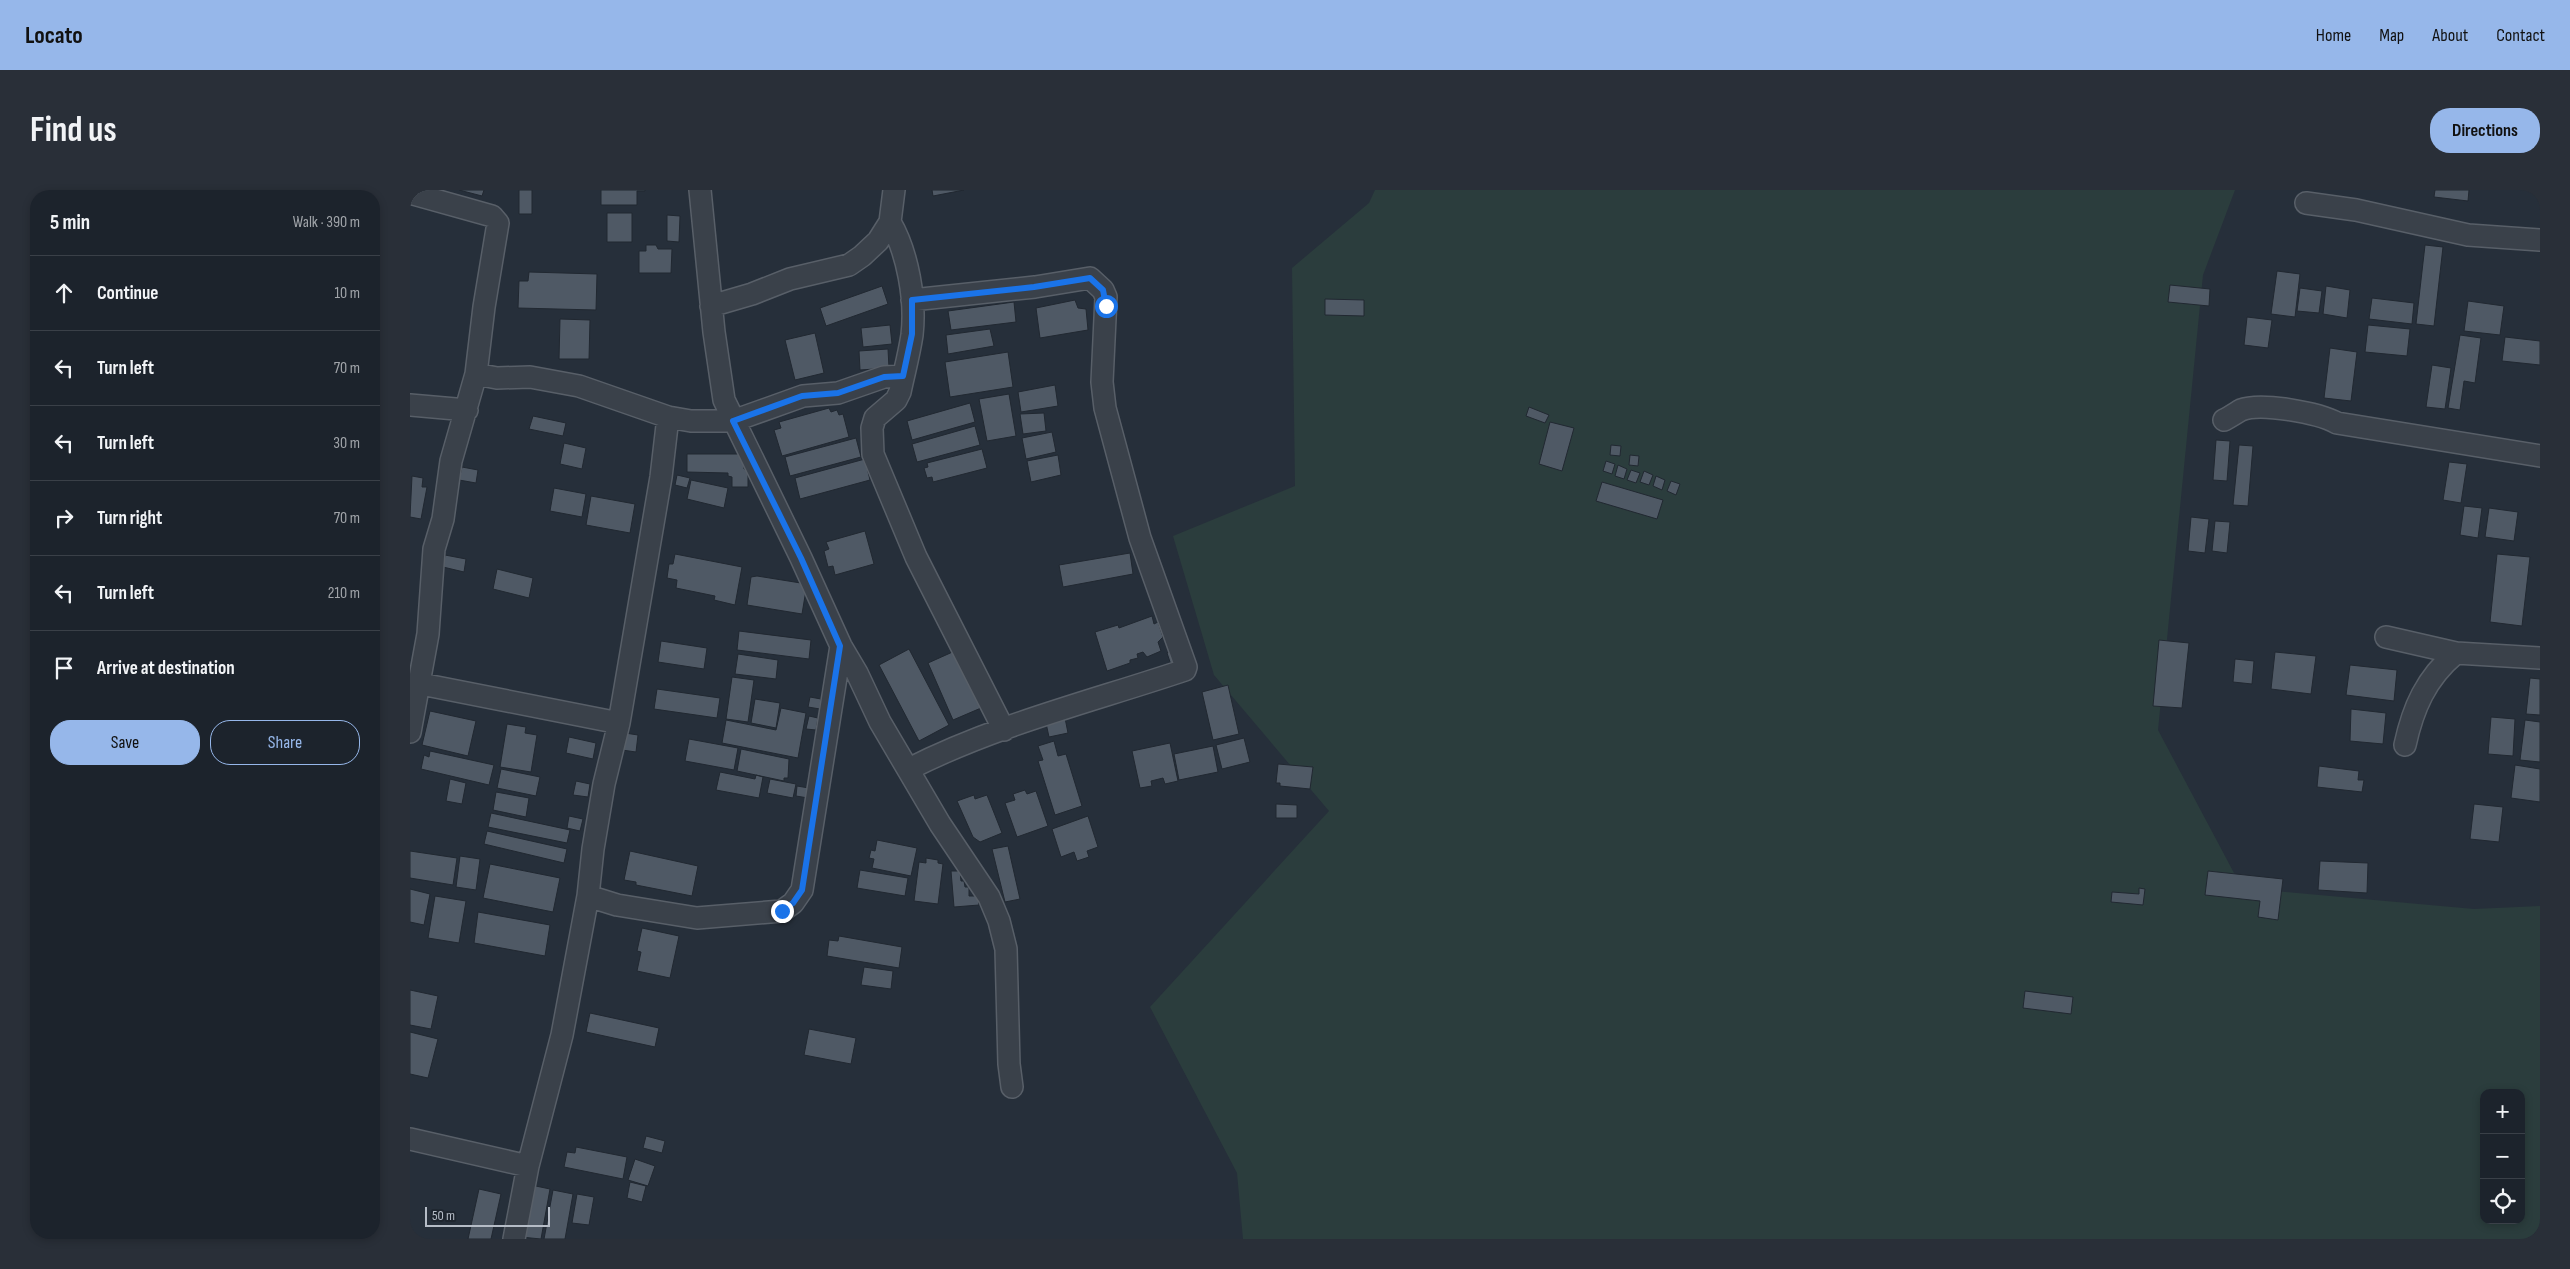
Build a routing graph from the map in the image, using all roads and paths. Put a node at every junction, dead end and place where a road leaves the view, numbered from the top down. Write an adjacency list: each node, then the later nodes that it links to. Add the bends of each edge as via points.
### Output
1 (700, 190): 8 (street)
2 (894, 190): 5 (street)
3 (410, 193): 9 (street, via 492,216 498,223)
4 (2306, 203): 6 (street, via 2364,211 2468,235)
5 (890, 222): 7 (street, via 901,246); 8 (street, via 878,241 848,265 790,279)
6 (2540, 240)
7 (912, 300): 10 (street, via 912,334); 24 (street, via 1034,287 1082,278 1090,278 1103,290 1106,306 1102,382 1105,408 1140,538 1185,659 1184,670)
8 (711, 306): 15 (street, via 724,400)
9 (476, 374): 12 (street); 13 (street, via 497,378 530,377 579,386)
10 (903, 376): 15 (street, via 884,377 838,393 802,396); 24 (street, via 896,400 873,423 873,454 916,557)
11 (410, 405): 12 (street)
12 (467, 410): 17 (street, via 451,461 443,519 434,549)
13 (668, 417): 15 (street, via 691,421); 23 (street, via 661,478)
14 (2224, 420): 16 (street, via 2242,410 2287,409 2337,423)
15 (733, 421): 19 (street, via 801,558)
16 (2540, 456)
17 (419, 631): 22 (street)
18 (2386, 637): 20 (street)
19 (840, 646): 27 (street); 28 (street, via 802,890 793,903 782,911 697,918 617,905)
20 (2456, 653): 21 (street); 26 (street, via 2422,692 2411,718)
21 (2540, 658)
22 (421, 684): 23 (street); 25 (street)
23 (619, 724): 28 (street, via 604,784)
24 (1004, 730): 27 (street)
25 (410, 732)
26 (2405, 745)
27 (909, 770): 29 (street, via 940,824 989,897 999,921 1006,949 1008,1064)
28 (588, 896): 31 (street, via 562,1035)
29 (1012, 1087)
30 (410, 1140): 31 (street)
31 (528, 1166): 32 (street)
32 (514, 1239)

